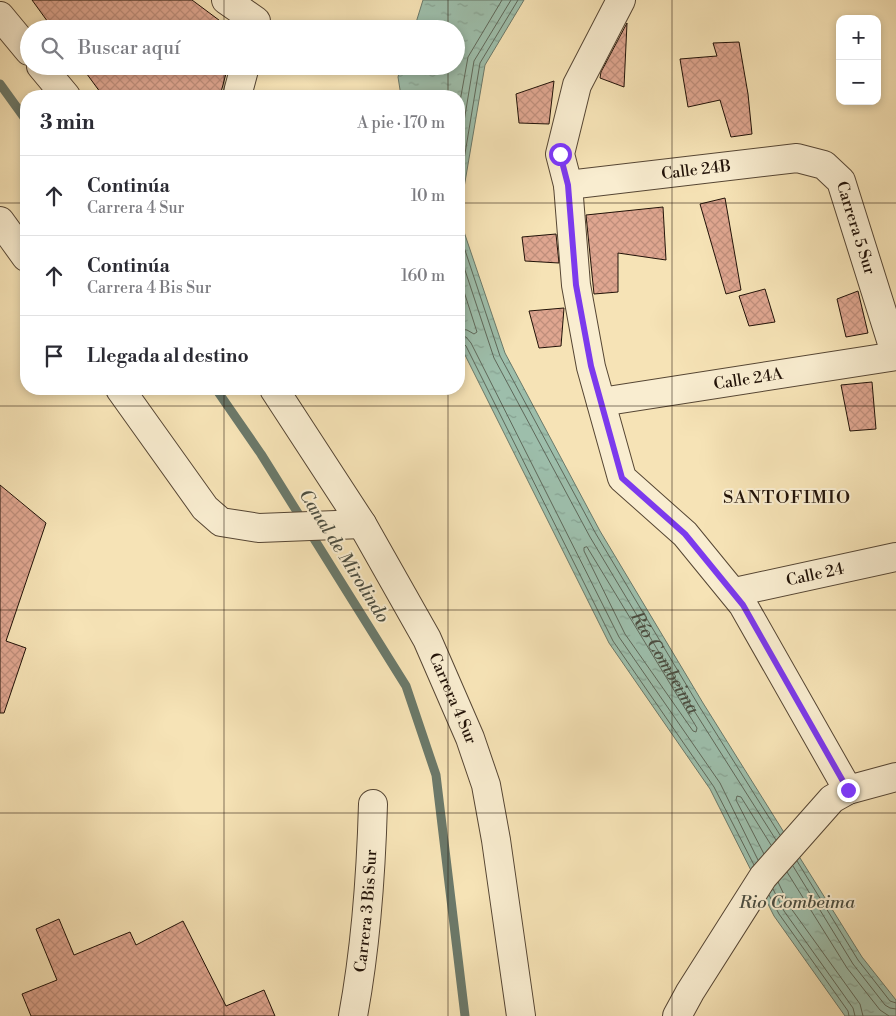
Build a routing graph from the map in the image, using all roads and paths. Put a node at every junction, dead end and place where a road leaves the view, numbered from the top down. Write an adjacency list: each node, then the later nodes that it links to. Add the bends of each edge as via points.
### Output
1 (226, 0): 4 (street)
2 (621, 0): 11 (street, via 578,85 560,154)
3 (0, 16): 5 (street)
4 (249, 20)
5 (20, 40)
6 (48, 75): 8 (street)
7 (243, 75): 9 (street)
8 (61, 90)
9 (239, 90)
10 (824, 165): 11 (street, Calle 24B, via 797,158); 14 (street, Carrera 5 Sur, via 841,181)
11 (568, 185): 17 (street, via 576,285)
12 (0, 221): 13 (street)
13 (20, 249)
14 (896, 356): 17 (street, Calle 24A)
15 (124, 395): 18 (street, via 205,508 221,522 259,528)
16 (278, 395): 18 (street, Carrera 4 Sur)
17 (601, 402): 20 (street, via 622,478 685,534)
18 (362, 524): 25 (street, Carrera 4 Sur, via 427,640 470,738 486,785)
19 (896, 557): 20 (street, Calle 24)
20 (735, 592): 22 (street)
21 (896, 777): 22 (street)
22 (840, 794): 26 (street, via 763,878)
23 (373, 804): 24 (street, Carrera 3 Bis Sur, via 371,873)
24 (353, 1016)
25 (521, 1016)
26 (677, 1016)

